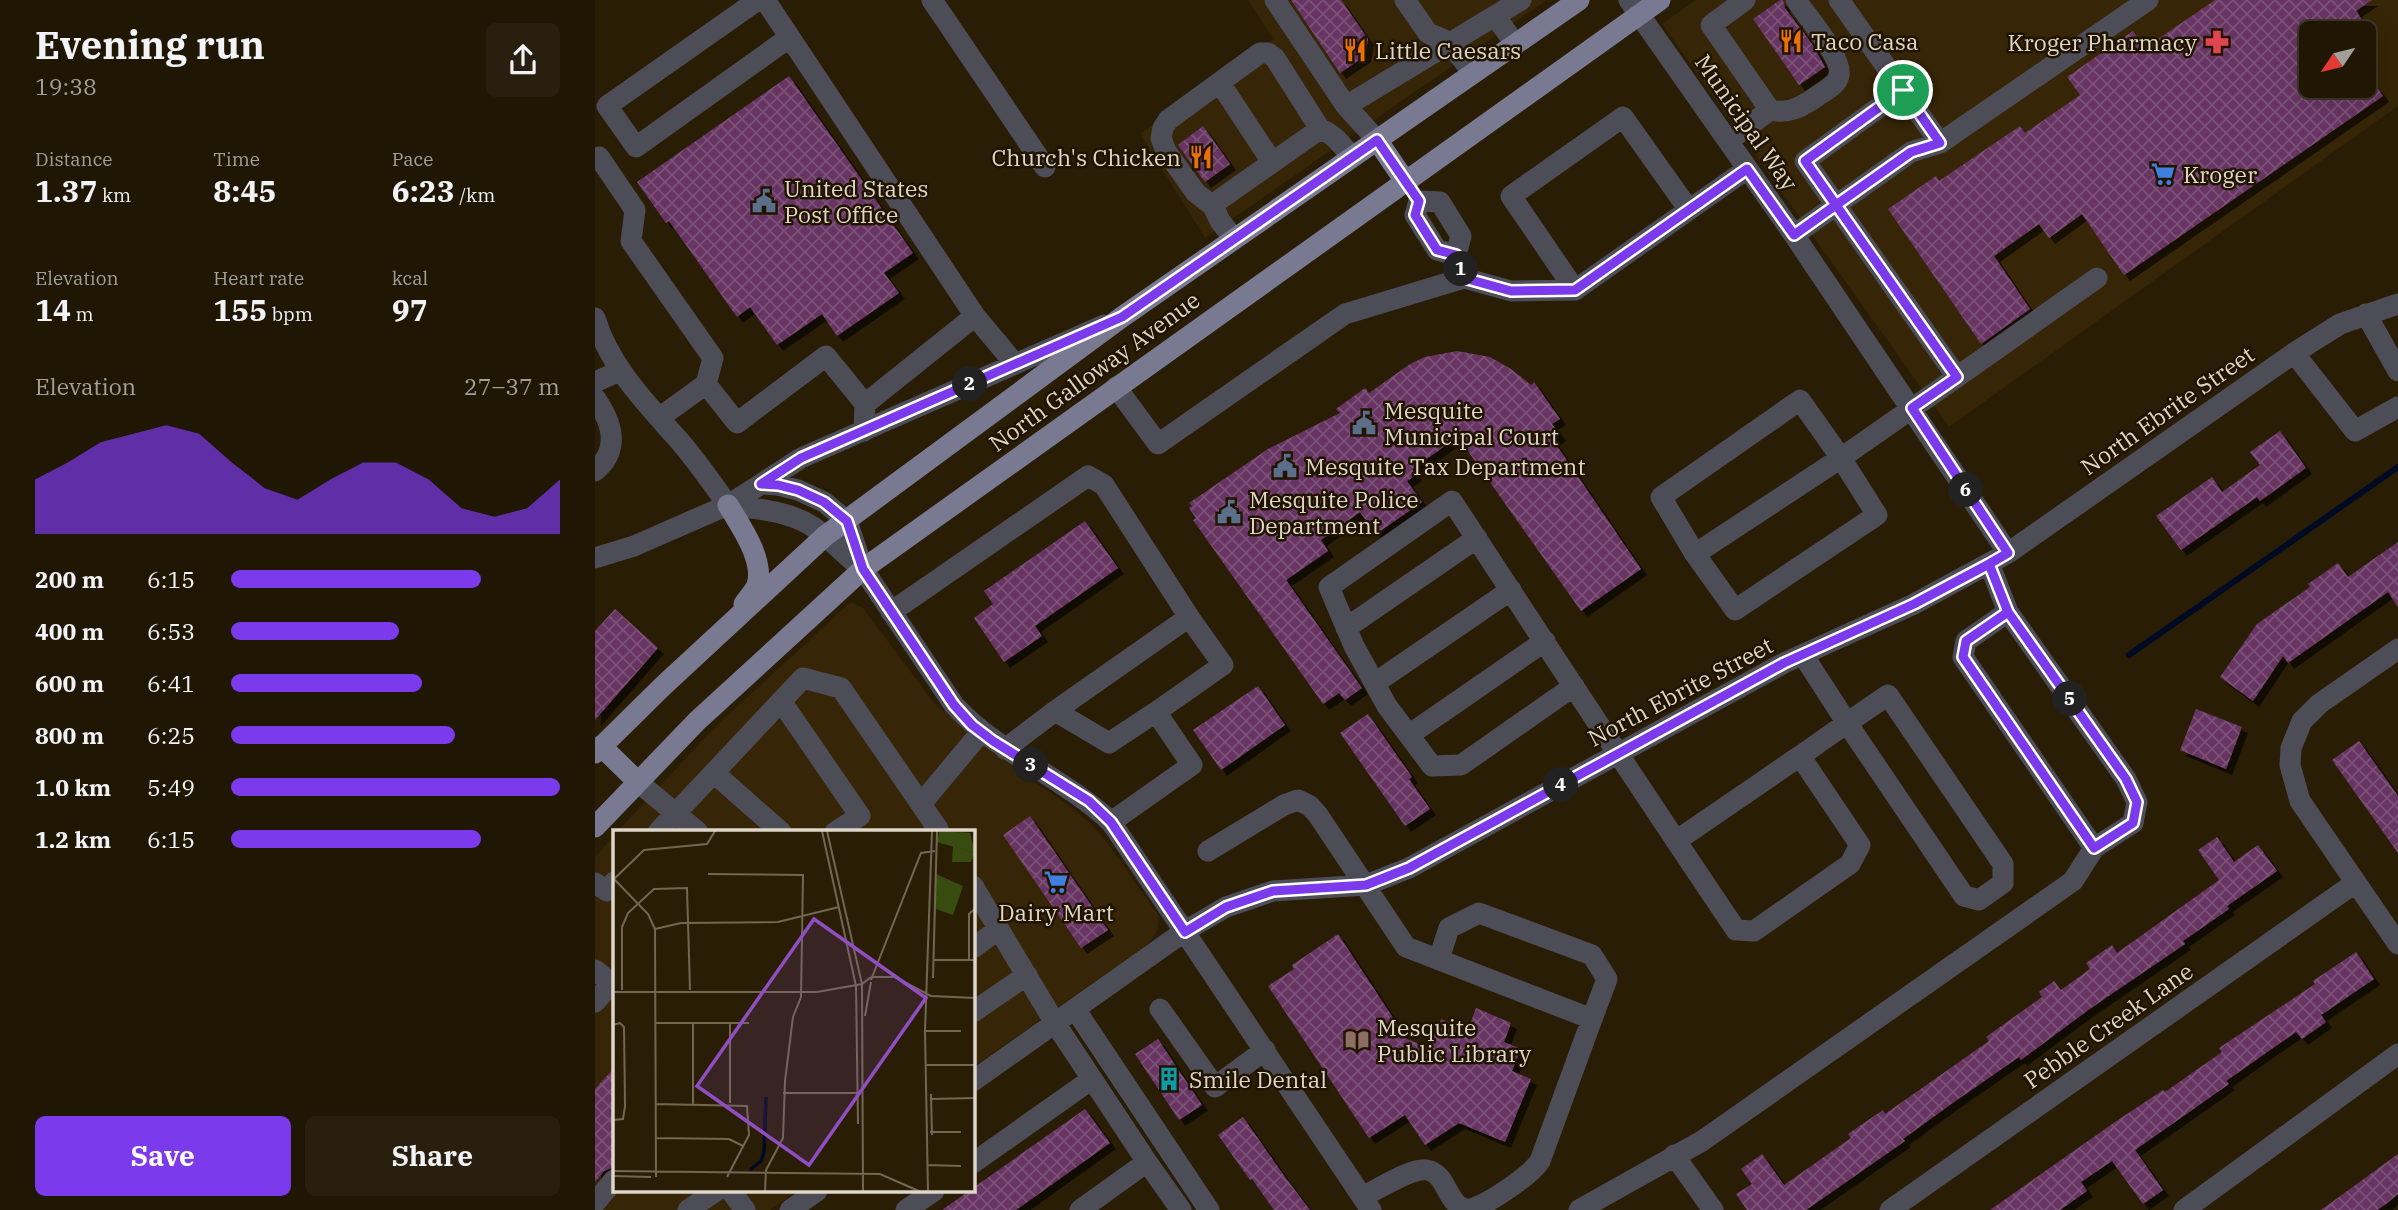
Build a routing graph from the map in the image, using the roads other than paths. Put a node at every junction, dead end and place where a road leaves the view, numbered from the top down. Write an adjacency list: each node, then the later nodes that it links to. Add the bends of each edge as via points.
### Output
1 (758, 0): 15 (street, via 607,106 636,147)
2 (765, 0): 15 (street)
3 (932, 0): 30 (street)
4 (1275, 0): 21 (street)
5 (1405, 0): 16 (street, via 1428,33)
6 (1521, 0): 14 (street)
7 (1579, 0): 17 (main road, North Galloway Avenue)
8 (1660, 0): 13 (main road, North Galloway Avenue)
9 (1745, 0): 22 (street, via 1711,24)
10 (1796, 0): 22 (street, via 1835,56 1839,77 1835,85 1801,107)
11 (1839, 0): 20 (street)
12 (2134, 4): 26 (street)
13 (1634, 7): 25 (street, Municipal Way); 32 (main road, North Galloway Avenue)
14 (1496, 17): 16 (street); 17 (street)
15 (790, 37): 43 (street)
16 (1449, 42): 18 (street); 21 (street)
17 (1515, 44): 18 (main road, North Galloway Avenue)
18 (1473, 73): 24 (main road, North Galloway Avenue)
19 (1220, 83): 23 (street, via 1268,53); 29 (street); 34 (street, via 1168,120 1161,138 1190,187)
20 (1903, 90): 26 (street); 33 (street, via 1805,161)
21 (1346, 106): 24 (street)
22 (1770, 110): 25 (street)
23 (1320, 129): 27 (street, via 1336,138); 29 (street)
24 (1377, 140): 27 (main road, North Galloway Avenue); 32 (main road)
25 (1728, 141): 31 (street, Municipal Way)
26 (1940, 143): 33 (street, via 1911,152)
27 (1352, 157): 37 (main road, North Galloway Avenue)
28 (595, 158): 52 (street, via 599,157 635,210 631,241 713,358)
29 (1272, 162): 34 (street)
30 (1045, 167)
31 (1747, 169): 35 (street); 36 (street, Municipal Way)
32 (1405, 181): 38 (street, via 1419,201 1415,215 1437,250 1456,255); 53 (main road, North Galloway Avenue)
33 (1836, 205): 36 (street); 50 (street)
34 (1213, 206): 37 (street)
35 (1689, 210): 40 (street); 40 (street, via 1623,117 1611,125 1511,196)
36 (1794, 235): 57 (street, Municipal Way)
37 (1234, 239): 44 (main road, North Galloway Avenue)
38 (1464, 278): 40 (street, via 1511,291); 53 (street, via 1345,314 1158,444)
39 (2097, 278): 50 (street)
40 (1575, 290)
41 (2398, 304): 42 (street, North Ebrite Street)
42 (2366, 314): 46 (street, North Ebrite Street, via 2340,324); 49 (street)
43 (975, 316): 47 (street); 55 (street)
44 (1122, 317): 47 (street); 64 (main road, North Galloway Avenue)
45 (595, 318): 48 (street)
46 (2294, 353): 56 (street, via 2355,431); 67 (street, North Ebrite Street)
47 (1015, 364): 59 (street)
48 (620, 371): 51 (street); 58 (street)
49 (2398, 372)
50 (1957, 377): 57 (street)
51 (595, 382)
52 (706, 384): 55 (street, via 737,423 826,356); 58 (street)
53 (1116, 387): 71 (main road, North Galloway Avenue)
54 (595, 398): 61 (street, via 607,415 613,439 609,455)
55 (865, 404): 59 (street)
56 (2398, 407)
57 (1912, 408): 60 (street); 67 (street, Municipal Way)
58 (659, 418): 63 (street)
59 (864, 431): 62 (street, via 801,458)
60 (1841, 458): 68 (street); 68 (street, via 1800,400 1661,497); 68 (street, via 1877,515 1735,610)
61 (595, 471)
62 (761, 484): 63 (street); 64 (street, via 798,490 824,502)
63 (728, 505): 65 (street, via 776,512 811,525); 69 (street); 76 (main road, via 754,550 758,570 757,584)
64 (847, 521): 65 (main road, North Galloway Avenue); 71 (street)
65 (825, 537): 71 (street); 76 (main road, North Galloway Avenue)
66 (1477, 538): 72 (street); 77 (street); 77 (street, via 1453,501 1329,587)
67 (2008, 553): 70 (street, North Ebrite Street)
68 (1695, 554)
69 (595, 558)
70 (1989, 564): 74 (street); 80 (street, North Ebrite Street)
71 (863, 569): 73 (street); 94 (main road, North Galloway Avenue, via 697,721)
72 (1511, 590): 78 (street); 81 (street)
73 (891, 612): 75 (street, via 1088,476 1104,485); 87 (street, via 954,705)
74 (2008, 612): 105 (street, via 2126,779 2137,802 2133,823); 105 (street, via 1966,641 1963,657)
75 (1189, 617): 84 (street); 85 (street, via 1223,666)
76 (732, 622): 89 (main road, North Galloway Avenue)
77 (1346, 628): 81 (street)
78 (1545, 641): 82 (street); 88 (street)
79 (2398, 649): 109 (street, via 2319,704 2302,721 2291,748 2290,765 2300,801)
80 (1803, 655): 86 (street); 91 (street, North Ebrite Street)
81 (1375, 683): 88 (street)
82 (1574, 686): 88 (street, via 1461,765 1432,766); 91 (street)
83 (781, 701): 93 (street); 95 (street, via 803,678 841,688); 102 (street, via 860,816)
84 (1055, 711): 85 (street, via 1109,743); 90 (street)
85 (1156, 712): 97 (street, via 1192,765)
86 (1847, 723): 86 (street, via 1964,896 1979,900 2003,883 2003,864 1888,695); 92 (street)
87 (981, 732): 90 (street); 95 (street)
88 (1409, 735)
89 (598, 749): 94 (main road)
90 (1005, 749): 97 (street, via 1089,801)
91 (1619, 753): 104 (street); 110 (street, North Ebrite Street, via 1409,868)
92 (1800, 756): 104 (street); 104 (street, via 1860,845 1850,864 1754,931 1736,930)
93 (714, 773): 96 (street); 101 (street)
94 (638, 782): 96 (street); 98 (main road, North Galloway Avenue)
95 (921, 804): 103 (street)
96 (675, 813): 99 (street); 100 (street)
97 (1111, 822): 113 (street)
98 (595, 827)
99 (661, 830)
100 (696, 830)
101 (779, 830)
102 (838, 830)
103 (936, 830)
104 (1676, 841)
105 (2094, 848): 129 (street, via 2073,881 1702,1141)
106 (1208, 851): 110 (street, via 1298,800 1318,815)
107 (595, 883): 108 (street, via 607,891)
108 (613, 883)
109 (2355, 884): 114 (street); 148 (street, Pebble Creek Lane)
110 (1366, 885): 113 (street, North Ebrite Street, via 1273,891 1226,907); 116 (street, via 1406,947)
111 (975, 889): 112 (street)
112 (999, 929): 115 (street); 117 (street)
113 (1185, 932): 120 (street, North Ebrite Street); 125 (street)
114 (2398, 944)
115 (975, 947)
116 (1439, 959): 123 (street); 123 (street, via 1449,928 1479,913 1593,955 1607,979)
117 (1027, 975): 122 (street); 124 (street)
118 (607, 980): 119 (street)
119 (595, 1002)
120 (1075, 1009): 124 (street, North Ebrite Street); 145 (street)
121 (1160, 1009): 125 (street, via 1215,1087)
122 (975, 1011)
123 (1592, 1019): 138 (street, via 1535,1169 1472,1209 1461,1209 1439,1176 1428,1170 1415,1171)
124 (1055, 1023): 127 (street); 128 (street, North Ebrite Street)
125 (1265, 1050): 138 (street)
126 (2398, 1054): 149 (street)
127 (1093, 1079): 130 (street); 131 (street)
128 (975, 1080)
129 (1674, 1155): 146 (street); 147 (street)
130 (1147, 1161): 143 (street); 144 (street)
131 (975, 1162)
132 (613, 1181): 137 (street)
133 (715, 1192): 139 (street)
134 (732, 1192): 140 (street)
135 (816, 1192): 141 (street)
136 (933, 1192): 142 (street)
137 (595, 1203)
138 (1367, 1204)
139 (688, 1210)
140 (745, 1210)
141 (790, 1210)
142 (906, 1210)
143 (1080, 1210)
144 (1181, 1210)
145 (1209, 1210)
146 (1579, 1210)
147 (1713, 1210)
148 (1890, 1210)
149 (2184, 1210)

